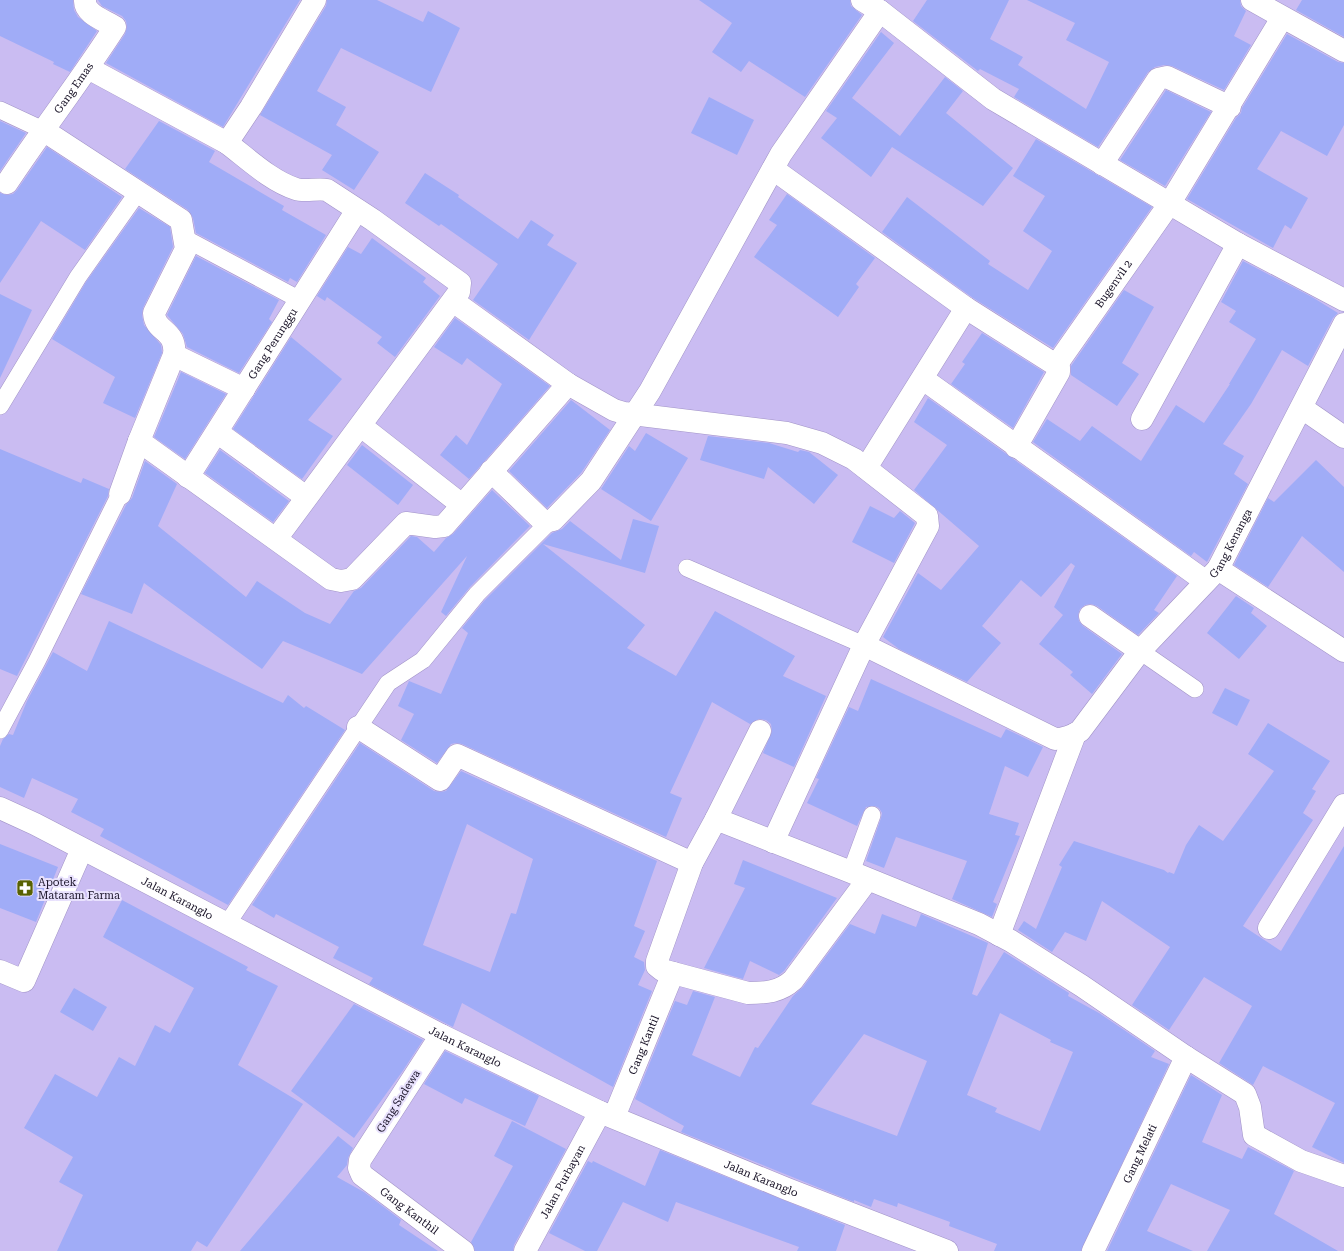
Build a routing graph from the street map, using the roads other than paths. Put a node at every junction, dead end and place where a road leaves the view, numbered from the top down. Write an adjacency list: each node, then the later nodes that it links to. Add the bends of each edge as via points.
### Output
1 (84, 0): 7 (street, Gang Emas, via 89,12 114,27)
2 (315, 0): 11 (street)
3 (1252, 0): 5 (street)
4 (871, 5): 12 (street, via 993,99); 13 (street)
5 (1282, 18): 6 (street); 8 (street, Bugenvil 2)
6 (1344, 51)
7 (88, 68): 10 (street, Gang Emas); 11 (street)
8 (1230, 107): 12 (street, via 1167,77 1162,77 1158,79); 16 (street, Bugenvil 2)
9 (0, 110): 10 (lane)
10 (43, 130): 14 (street, Gang Emas); 15 (street)
11 (227, 143): 17 (street, via 284,184 298,190 327,190)
12 (1102, 164): 16 (street)
13 (773, 169): 23 (street); 32 (street)
14 (7, 183)
15 (138, 192): 18 (street, via 181,220); 30 (lane, via 78,277)
16 (1170, 203): 19 (street); 26 (street, Bugenvil 2)
17 (357, 210): 21 (street, Gang Perunggu); 22 (street, via 460,283 459,292)
18 (186, 239): 21 (lane); 25 (street, via 186,249 154,313 157,324 173,338)
19 (1238, 244): 20 (street); 33 (street)
20 (1343, 296)
21 (300, 300): 29 (street, Gang Perunggu)
22 (453, 300): 28 (street); 34 (street)
23 (966, 308): 26 (street); 27 (street)
24 (1344, 324): 31 (street, Gang Kenanga)
25 (174, 355): 29 (street); 37 (street)
26 (1057, 364): 38 (street, via 1060,367 1059,372)
27 (923, 379): 38 (street); 39 (street)
28 (568, 384): 32 (street, via 614,410); 40 (street)
29 (244, 389): 35 (street, Gang Perunggu)
30 (0, 406)
31 (1302, 408): 36 (street); 48 (street, Gang Kenanga)
32 (636, 413): 39 (street, via 787,433 822,443); 45 (street, via 591,481)
33 (1142, 419)
34 (360, 426): 43 (street); 44 (street)
35 (217, 432): 41 (street, Gang Perunggu); 43 (street)
36 (1344, 437)
37 (139, 442): 41 (street); 42 (street)
38 (1016, 446): 48 (street)
39 (866, 468): 50 (street, via 927,516 928,526)
40 (491, 471): 44 (street); 45 (street, via 544,522)
41 (188, 477): 46 (street)
42 (120, 494): 55 (lane)
43 (306, 497): 46 (street)
44 (462, 505): 46 (street, via 444,526 406,523 352,579 331,579)
45 (549, 522): 54 (lane, via 477,594 422,660 388,683)
46 (276, 539)
47 (687, 568): 50 (lane)
48 (1212, 575): 51 (street, Gang Kenanga); 52 (street)
49 (1090, 616): 51 (street)
50 (864, 645): 57 (street, via 1055,739); 62 (street)
51 (1140, 651): 53 (lane); 57 (street, Gang Kenanga, via 1080,731)
52 (1344, 651)
53 (1195, 689)
54 (358, 727): 64 (street, via 440,780 457,755); 66 (lane)
55 (0, 730)
56 (760, 731): 61 (street)
57 (1075, 734): 68 (street)
58 (1344, 805): 67 (street)
59 (0, 808): 63 (street, Jalan Karanglo)
60 (872, 815): 65 (lane)
61 (716, 819): 62 (street); 64 (street)
62 (773, 842): 65 (street)
63 (82, 849): 66 (street, Jalan Karanglo); 69 (street, via 24,981)
64 (692, 863): 70 (street, via 657,961 662,970)
65 (860, 876): 68 (street, via 979,924); 70 (street, via 793,980 784,988 763,993 748,993)
66 (227, 924): 71 (street, Jalan Karanglo)
67 (1269, 928)
68 (999, 935): 72 (street, via 1082,986)
69 (0, 971)
70 (673, 973): 73 (street, Gang Kantil)
71 (440, 1035): 73 (street, Jalan Karanglo); 74 (street, Gang Sadewa, via 360,1160)
72 (1186, 1057): 75 (street, via 1245,1094 1250,1107 1254,1135 1301,1161); 79 (street, Gang Melati)
73 (607, 1114): 77 (street, Jalan Purbayan); 78 (street, Jalan Karanglo, via 787,1189)
74 (359, 1168): 76 (street, Gang Kanthil, via 362,1175)
75 (1344, 1176)
76 (463, 1251)
77 (525, 1251)
78 (947, 1251)
79 (1093, 1251)

